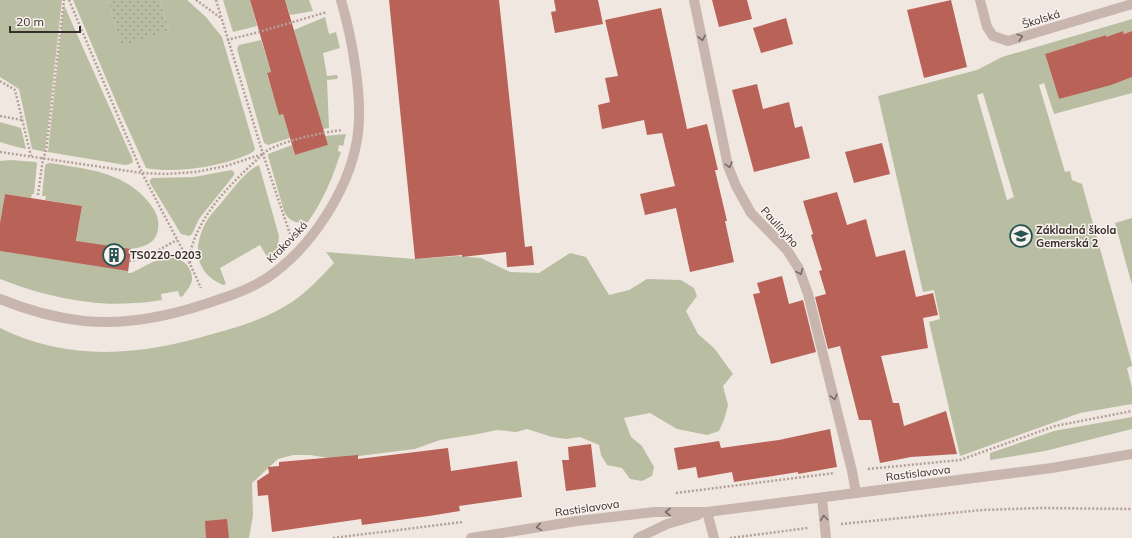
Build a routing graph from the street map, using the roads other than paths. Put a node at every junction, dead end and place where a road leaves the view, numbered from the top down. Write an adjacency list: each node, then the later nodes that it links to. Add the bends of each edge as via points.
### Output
1 (694, 0): 7 (street, Paulínyho, one-way to 7, via 728,166 751,213 787,250 799,269 808,294)
2 (980, 0): 4 (street, Školská, one-way to 4, via 987,26 993,36 1008,41)
3 (342, 4): 5 (street, Krakovská, via 355,67 359,110 357,141 349,170 336,200 317,229 284,265 239,292 208,304 175,314 122,322 85,321 48,315)
4 (1132, 4)
5 (0, 299)
6 (1132, 454): 7 (street, Rastislavova, via 1052,468)
7 (856, 493): 8 (street, Rastislavova)
8 (822, 498): 9 (street, Rastislavova); 13 (street, one-way to 8)
9 (707, 512): 10 (street, Rastislavova, one-way to 10, via 654,512); 11 (street, Rastislavova, via 667,524); 12 (street)
10 (471, 538)
11 (638, 538)
12 (714, 538)
13 (826, 538)

